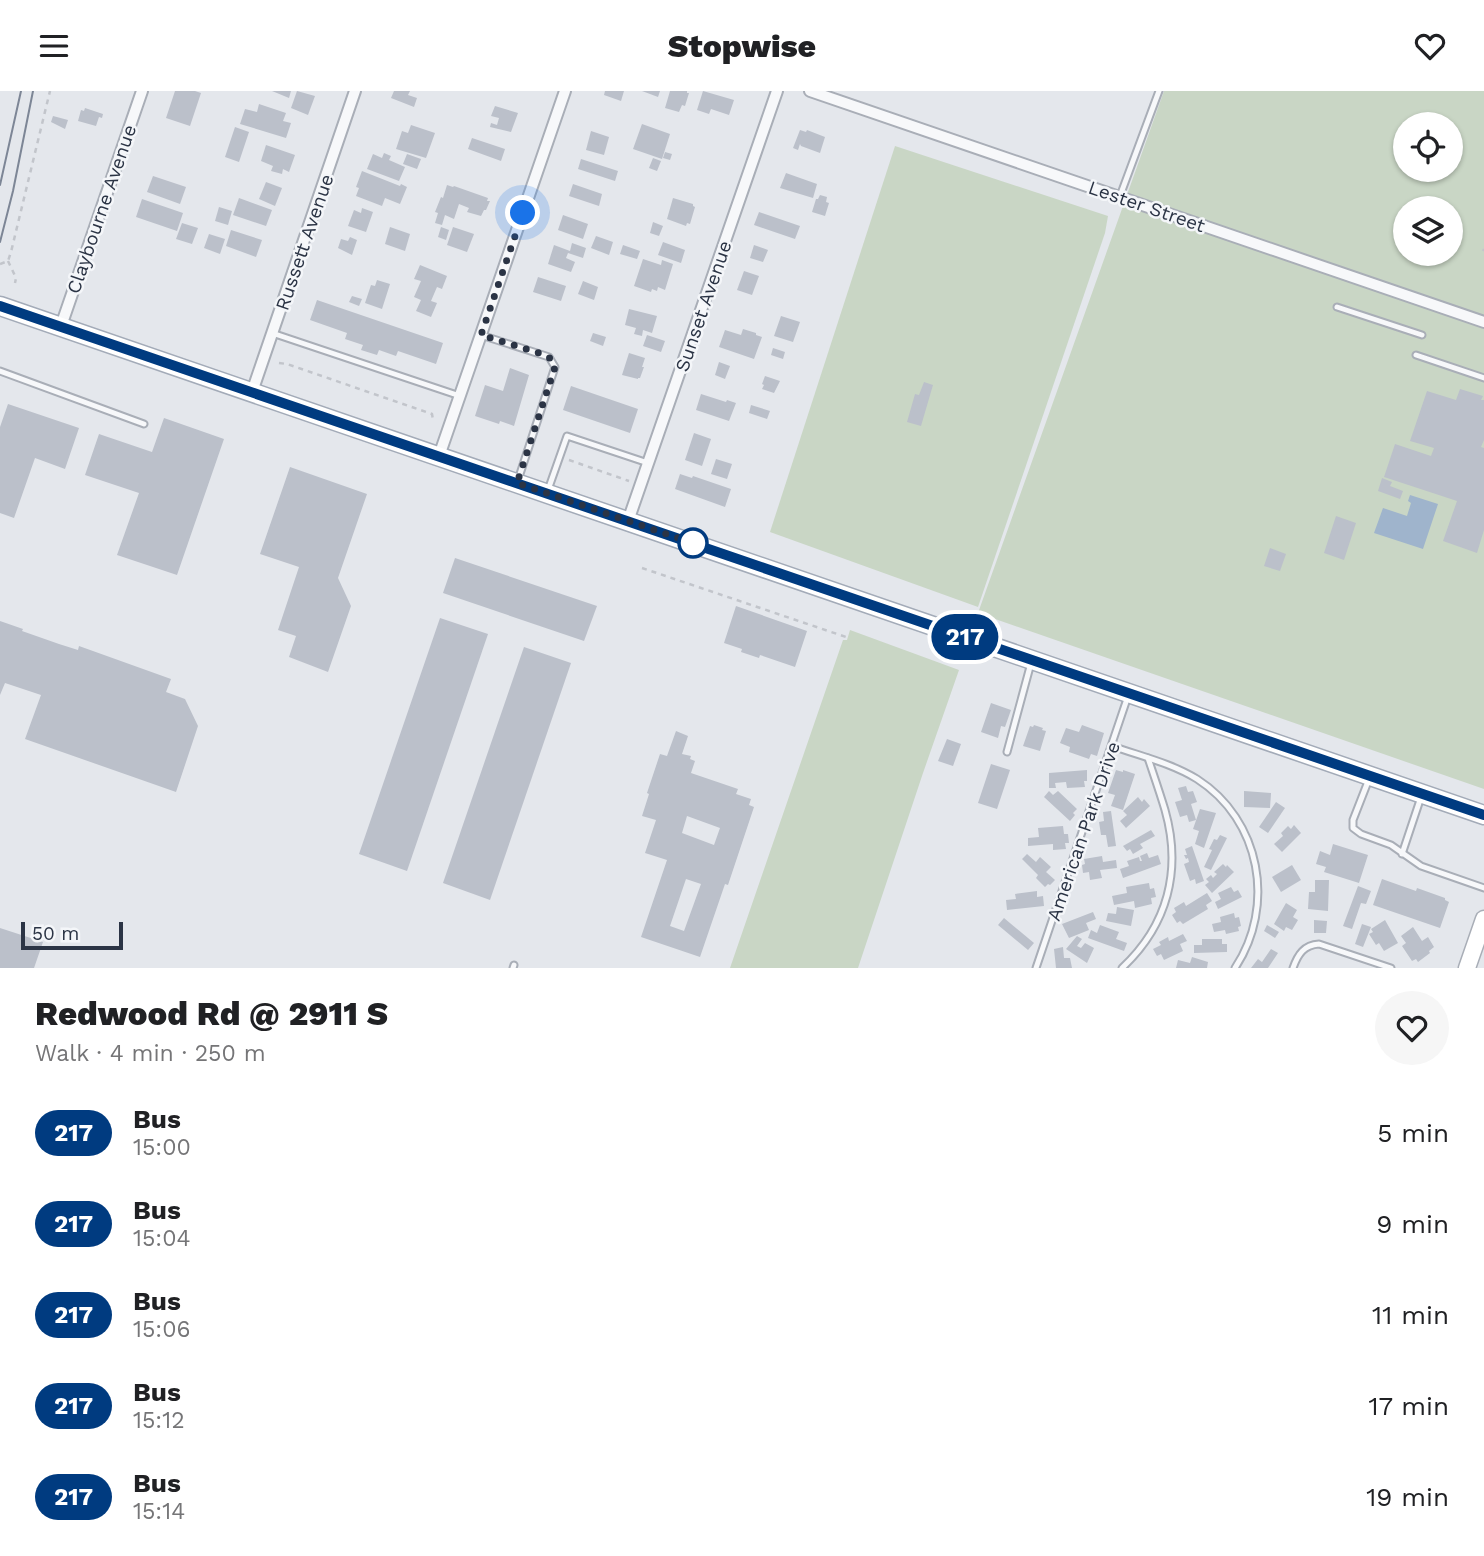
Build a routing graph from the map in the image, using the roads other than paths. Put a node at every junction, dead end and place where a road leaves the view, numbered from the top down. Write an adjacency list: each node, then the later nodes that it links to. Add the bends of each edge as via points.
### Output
1 (142, 91): 11 (street, Claybourne Avenue)
2 (355, 91): 12 (street, Russett Avenue)
3 (565, 91): 13 (street)
4 (777, 91): 22 (street, Sunset Avenue)
5 (810, 91): 7 (street, Lester Street)
6 (1159, 91): 7 (lane)
7 (1119, 197): 10 (street, Lester Street)
8 (0, 306): 11 (main road)
9 (1337, 307): 14 (lane)
10 (1484, 322)
11 (61, 327): 18 (main road)
12 (272, 333): 18 (street, Russett Avenue); 19 (lane)
13 (481, 335): 19 (street); 23 (lane, via 549,357 555,367)
14 (1422, 335)
15 (1416, 355): 17 (lane)
16 (0, 371): 20 (lane)
17 (1484, 378)
18 (252, 392): 21 (main road)
19 (460, 396): 21 (street)
20 (144, 424)
21 (439, 456): 23 (main road)
22 (648, 464): 24 (lane, via 567,436); 25 (street, Sunset Avenue)
23 (517, 483): 24 (main road)
24 (547, 493): 25 (main road)
25 (628, 521): 26 (main road)
26 (1032, 660): 27 (main road); 29 (lane)
27 (1129, 693): 28 (lane, American Park Drive); 31 (main road)
28 (1112, 746): 30 (lane); 37 (lane, American Park Drive)
29 (1007, 752)
30 (1148, 758): 38 (lane, via 1171,841 1171,879 1156,925); 39 (lane, via 1182,771 1214,792 1248,839 1259,887 1257,908 1254,927)
31 (1370, 776): 32 (main road); 34 (lane, via 1353,828)
32 (1422, 794): 33 (main road); 34 (lane)
33 (1484, 815)
34 (1402, 854): 35 (lane, via 1421,866)
35 (1484, 888)
36 (1484, 919): 42 (main road)
37 (1036, 968)
38 (1122, 968)
39 (1235, 968)
40 (1293, 968): 41 (lane, via 1303,950 1320,944)
41 (1391, 968)
42 (1467, 968)

